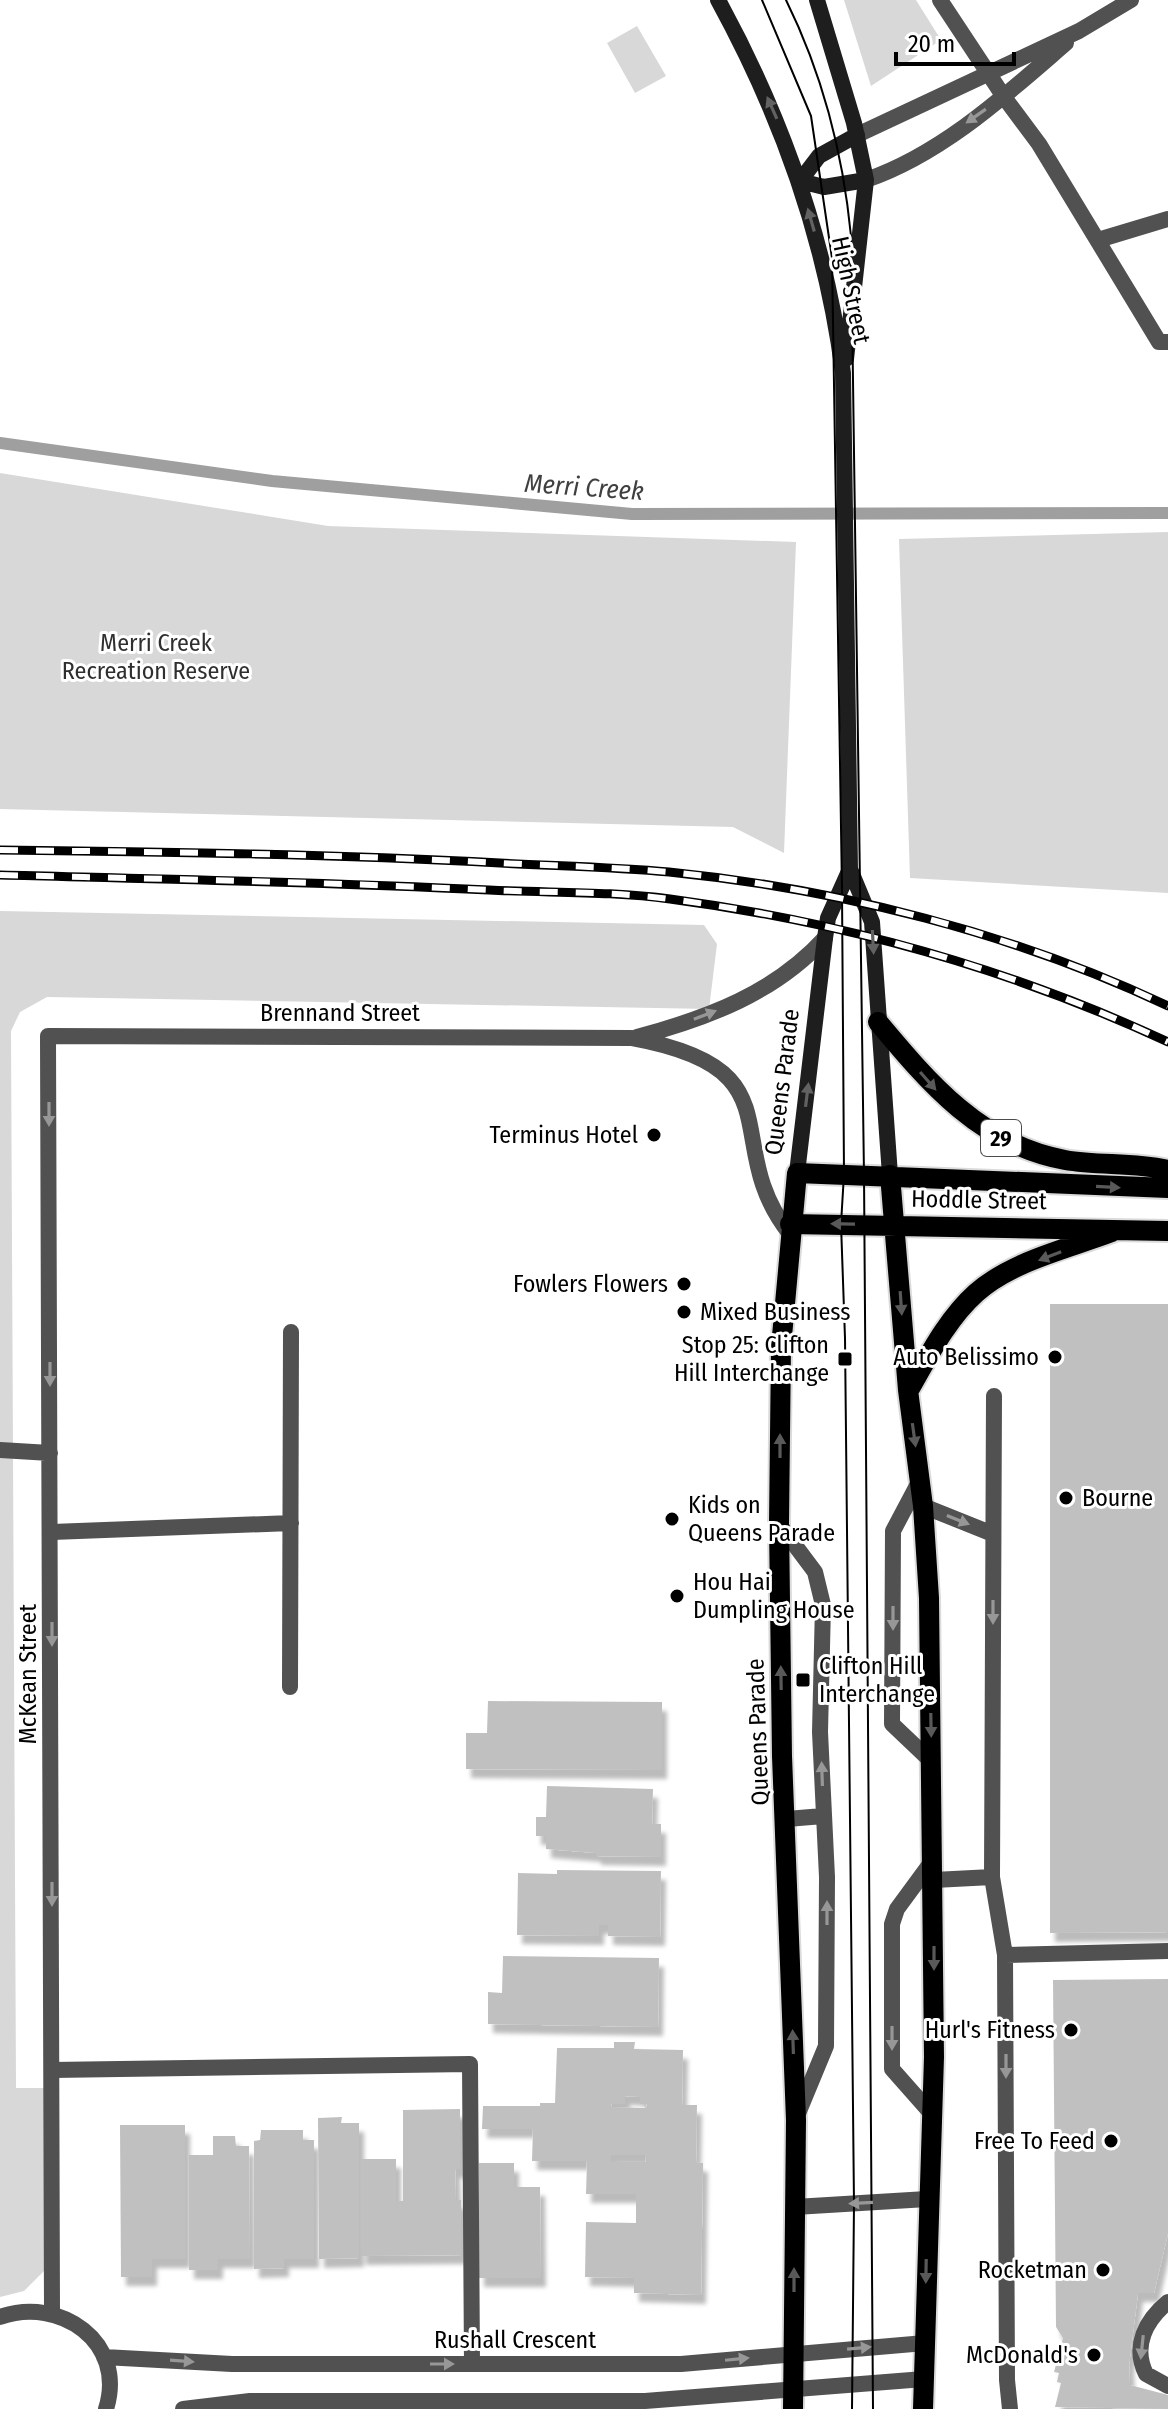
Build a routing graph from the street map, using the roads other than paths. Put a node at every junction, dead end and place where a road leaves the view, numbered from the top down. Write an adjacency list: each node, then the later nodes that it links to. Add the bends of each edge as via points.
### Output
1 (718, 0): 10 (main road, High Street, one-way to 1, via 761,83)
2 (817, 0): 8 (main road, High Street)
3 (940, 0): 6 (street)
4 (1131, 0): 5 (street)
5 (1079, 31): 6 (street); 7 (street)
6 (988, 74): 7 (street); 8 (street)
7 (1004, 97): 9 (street, one-way to 9, via 920,155); 12 (street)
8 (857, 135): 9 (main road, High Street); 10 (main road, via 819,156)
9 (866, 180): 10 (main road, via 824,187); 14 (main road, High Street)
10 (800, 181): 14 (main road, High Street, one-way to 10)
11 (1168, 219): 12 (street)
12 (1098, 240): 13 (street, via 1159,342)
13 (1168, 342)
14 (843, 373): 15 (main road, Queens Parade)
15 (850, 869): 16 (main road, Queens Parade); 17 (main road, Queens Parade, one-way to 17, via 872,922)
16 (825, 938): 19 (street, Brennand Street, one-way to 16, via 753,995 776,983); 21 (main road, Queens Parade, one-way to 16)
17 (878, 1022): 20 (main road, 29, one-way to 20, via 946,1100 1002,1138 1067,1160); 22 (main road, Queens Parade)
18 (48, 1036): 19 (street, Brennand Street); 32 (street, McKean Street, one-way to 32)
19 (631, 1038): 26 (street, Brennand Street, via 688,1052 732,1082 749,1112 769,1202)
20 (1168, 1170)
21 (797, 1173): 22 (main road, Hoddle Street); 26 (main road, Queens Parade)
22 (890, 1175): 23 (main road, Hoddle Street, one-way to 23); 24 (main road, Queens Parade)
23 (1168, 1188)
24 (896, 1225): 25 (main road, Hoddle Street); 26 (main road, Hoddle Street, one-way to 26); 29 (main road, Queens Parade, one-way to 29)
25 (1123, 1228): 27 (main road, Hoddle Street); 29 (main road, one-way to 29, via 1008,1272 976,1294)
26 (790, 1229): 36 (main road, Queens Parade, one-way to 26, via 781,1347)
27 (1168, 1231)
28 (291, 1332): 35 (street)
29 (908, 1390): 33 (main road, Queens Parade, one-way to 33)
30 (994, 1396): 38 (street)
31 (0, 1450): 32 (street)
32 (50, 1453): 37 (street, McKean Street)
33 (921, 1479): 34 (main road, Queens Parade); 40 (street, one-way to 40, via 893,1531 892,1724)
34 (923, 1506): 38 (street, one-way to 38); 40 (main road, Queens Parade, one-way to 40)
35 (291, 1523): 37 (street); 39 (street)
36 (779, 1524): 41 (street, one-way to 36, via 823,1605 815,1572); 42 (main road, Queens Parade, one-way to 36)
37 (52, 1532): 47 (street, McKean Street, one-way to 47)
38 (993, 1534): 44 (street, one-way to 44)
39 (290, 1687)
40 (932, 1762): 43 (main road, Queens Parade)
41 (823, 1816): 42 (street); 49 (street, one-way to 41, via 826,2046)
42 (787, 1819): 49 (main road, Queens Parade, one-way to 42)
43 (933, 1870): 44 (street); 48 (main road, Queens Parade, one-way to 48); 48 (street, one-way to 48, via 897,1909 892,1924 892,2069)
44 (992, 1877): 46 (street)
45 (1168, 1951): 46 (street)
46 (1005, 1955): 66 (street, one-way to 66)
47 (52, 2070): 53 (street, McKean Street); 58 (street, via 470,2064)
48 (930, 2112): 50 (main road, Queens Parade)
49 (796, 2120): 51 (main road, Queens Parade)
50 (927, 2199): 51 (street, one-way to 51); 55 (main road, Queens Parade, one-way to 55)
51 (795, 2207): 56 (main road, Queens Parade, one-way to 51)
52 (1168, 2302): 60 (street, one-way to 60, via 1144,2328 1140,2352 1146,2374)
53 (52, 2312): 54 (street, via 26,2309); 57 (street, via 74,2321)
54 (0, 2317)
55 (925, 2343): 56 (street, Rushall Crescent, one-way to 55); 59 (main road, Queens Parade)
56 (792, 2353): 58 (street, Rushall Crescent, one-way to 56, via 681,2364); 61 (main road, Queens Parade)
57 (104, 2357): 58 (street, Rushall Crescent, one-way to 58, via 232,2364); 63 (street, via 109,2379)
58 (472, 2364)
59 (924, 2379): 61 (street); 65 (main road, Queens Parade)
60 (1168, 2386)
61 (793, 2400): 62 (street)
62 (400, 2405): 64 (street, via 250,2401)
63 (106, 2409)
64 (183, 2409)
65 (923, 2409)
66 (1010, 2409)

